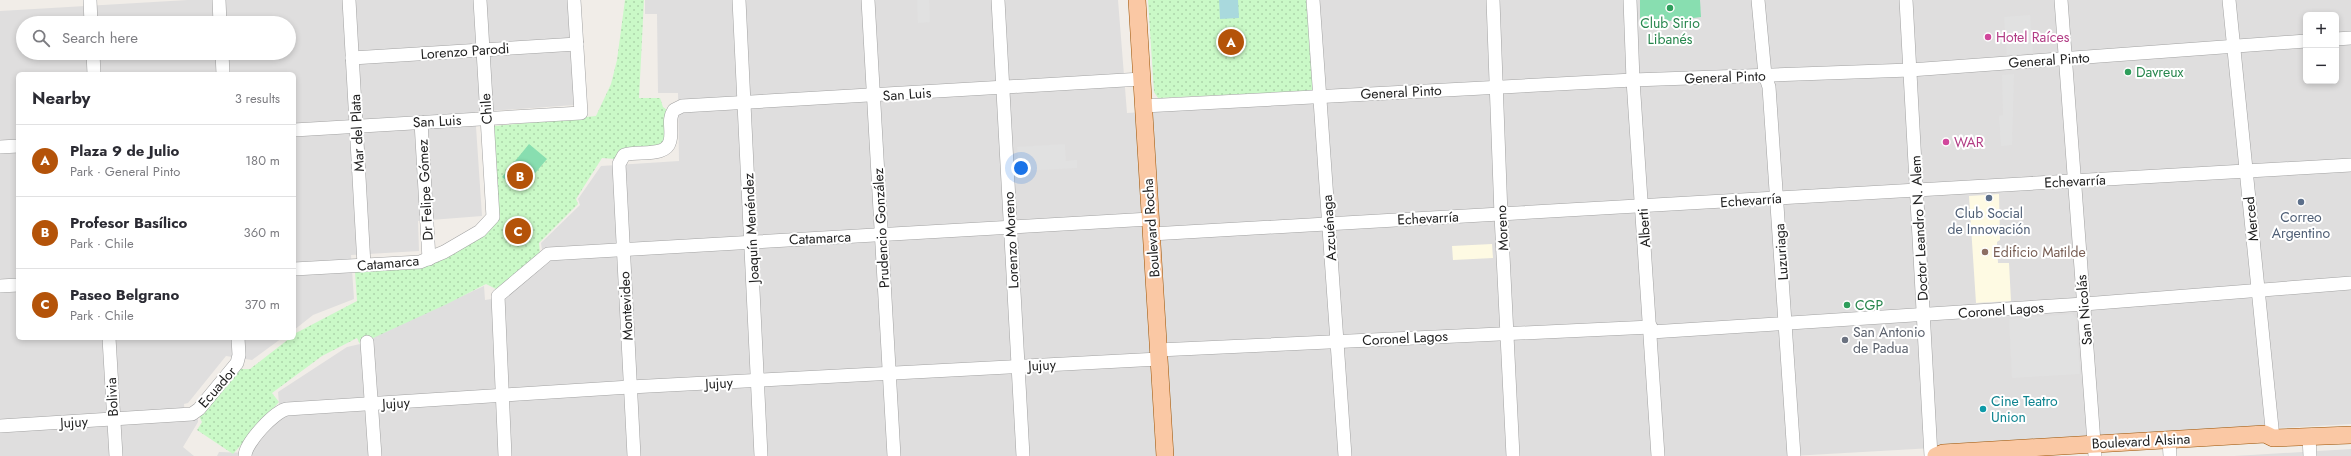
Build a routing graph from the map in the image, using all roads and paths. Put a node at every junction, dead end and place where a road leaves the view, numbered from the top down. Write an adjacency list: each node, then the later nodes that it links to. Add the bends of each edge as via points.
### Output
1 (90, 0): 17 (street)
2 (219, 0): 18 (street)
3 (349, 0): 25 (street, Mar del Plata)
4 (480, 0): 24 (street, Chile)
5 (574, 0): 22 (street)
6 (739, 0): 39 (street, Joaquín Menéndez)
7 (868, 0): 37 (street, Prudencio González)
8 (998, 0): 35 (street, Lorenzo Moreno)
9 (1137, 0): 33 (main road, Boulevard Rocha)
10 (1313, 0): 38 (street, Azcuénaga)
11 (1494, 0): 36 (street, Moreno)
12 (1630, 0): 34 (street, Alberti)
13 (1758, 0): 32 (street, Luzuriaga)
14 (1906, 0): 29 (street, Doctor Leandro N. Alem)
15 (2061, 0): 26 (street, San Nicolás)
16 (2229, 0): 23 (street, Merced)
17 (91, 16)
18 (220, 16)
19 (2351, 38): 20 (street)
20 (2339, 39)
21 (2303, 41): 23 (street, General Pinto)
22 (577, 44): 24 (street, Lorenzo Parodi); 41 (street, San Luis, via 581,113)
23 (2234, 45): 26 (street, General Pinto); 49 (street, Merced)
24 (482, 50): 25 (street, Lorenzo Parodi); 41 (street, Chile)
25 (352, 58): 43 (street, Mar del Plata)
26 (2065, 59): 29 (street, General Pinto); 50 (street, San Nicolás)
27 (93, 60): 30 (street)
28 (222, 60): 31 (street)
29 (1910, 70): 32 (street, General Pinto); 51 (street, Doctor Leandro N. Alem)
30 (94, 72)
31 (223, 72)
32 (1765, 75): 34 (street, General Pinto); 52 (street, Luzuriaga, via 1769,87)
33 (1142, 79): 35 (street, San Luis); 40 (main road, Boulevard Rocha)
34 (1633, 80): 36 (street, General Pinto); 53 (street, Alberti)
35 (1003, 88): 37 (street, San Luis); 57 (street, Lorenzo Moreno)
36 (1497, 88): 38 (street, General Pinto); 54 (street, Moreno)
37 (874, 96): 39 (street, San Luis); 59 (street, Prudencio González)
38 (1320, 96): 40 (street, General Pinto); 56 (street, Azcuénaga)
39 (745, 103): 47 (street, San Luis, via 682,106 674,110 670,120 671,137 668,146 660,151 632,153); 60 (street, Joaquín Menéndez)
40 (1144, 106): 58 (main road, Boulevard Rocha)
41 (486, 118): 42 (street, San Luis); 55 (street, Chile)
42 (421, 122): 43 (street, San Luis); 62 (street, Dr Felipe Gómez)
43 (356, 126): 44 (street, San Luis); 63 (street, Mar del Plata)
44 (296, 130)
45 (0, 146): 46 (street)
46 (16, 146)
47 (621, 157): 61 (street, Montevideo, via 618,167)
48 (2351, 165): 49 (street, Echevarría)
49 (2246, 171): 50 (street, Echevarría); 68 (street, Merced)
50 (2073, 181): 51 (street, Echevarría); 69 (street, San Nicolás)
51 (1917, 190): 52 (street, Echevarría); 70 (street, Doctor Leandro N. Alem)
52 (1777, 198): 53 (street, Echevarría); 71 (street, Luzuriaga)
53 (1642, 206): 54 (street, Echevarría); 72 (street, Alberti)
54 (1501, 215): 56 (street, Echevarría); 73 (street, Moreno)
55 (493, 217): 62 (street, Catamarca, via 480,231)
56 (1328, 224): 58 (street, Echevarría); 76 (street, Azcuénaga)
57 (1010, 227): 58 (street, Catamarca); 59 (street, Catamarca); 79 (street, Lorenzo Moreno)
58 (1151, 227): 78 (main road, Boulevard Rocha)
59 (881, 234): 60 (street, Catamarca); 80 (street, Prudencio González)
60 (752, 242): 61 (street, Catamarca); 81 (street, Joaquín Menéndez)
61 (623, 249): 82 (street, Montevideo); 83 (street, Catamarca, via 548,254 498,296)
62 (429, 259): 63 (street, Catamarca, via 420,262)
63 (364, 265): 64 (street, Catamarca)
64 (296, 269)
65 (2351, 282): 68 (street, Coronel Lagos)
66 (16, 285): 67 (street)
67 (0, 286)
68 (2258, 289): 69 (street, Coronel Lagos); 90 (street, Merced)
69 (2084, 304): 70 (street, Coronel Lagos); 93 (street, San Nicolás)
70 (1924, 315): 71 (street, Coronel Lagos); 108 (street, Doctor Leandro N. Alem)
71 (1786, 324): 72 (street, Coronel Lagos); 107 (street, Luzuriaga)
72 (1651, 330): 73 (street, Coronel Lagos); 106 (street, Alberti)
73 (1507, 333): 76 (street, Coronel Lagos); 105 (street, Moreno)
74 (109, 340): 86 (street, Bolivia)
75 (238, 340): 85 (street, Ecuador, via 237,363)
76 (1337, 341): 78 (street, Coronel Lagos); 104 (street, Azcuénaga)
77 (367, 342): 84 (street)
78 (1159, 354): 79 (street, Jujuy); 103 (main road, Boulevard Rocha)
79 (1018, 366): 80 (street, Jujuy); 102 (street, Lorenzo Moreno)
80 (890, 374): 81 (street, Jujuy); 101 (street, Prudencio González)
81 (757, 381): 82 (street, Jujuy); 100 (street, Joaquín Menéndez)
82 (630, 387): 83 (street, Jujuy); 99 (street, Montevideo)
83 (502, 396): 84 (street, Jujuy); 98 (street)
84 (372, 404): 96 (street, Jujuy, via 280,411 247,446); 97 (street)
85 (195, 412): 86 (street, Jujuy, via 188,415)
86 (114, 420): 87 (street, Jujuy); 95 (street, Bolivia)
87 (0, 426)
88 (2351, 435): 89 (main road, Boulevard Alsina)
89 (2309, 437): 90 (main road, Boulevard Alsina); 111 (street)
90 (2273, 438): 91 (main road, Boulevard Alsina, via 2266,443)
91 (2169, 448): 93 (main road, Boulevard Alsina)
92 (2033, 451): 93 (main road, Boulevard Alsina); 94 (main road, Boulevard Alsina)
93 (2095, 451): 110 (main road, Boulevard Alsina)
94 (2013, 452): 109 (main road, Boulevard Alsina, via 1944,453)
95 (116, 456)
96 (245, 456)
97 (375, 456)
98 (505, 456)
99 (634, 456)
100 (761, 456)
101 (894, 456)
102 (1023, 456)
103 (1165, 456)
104 (1345, 456)
105 (1513, 456)
106 (1658, 456)
107 (1794, 456)
108 (1931, 456)
109 (1936, 456)
110 (2057, 456)
111 (2310, 456)

